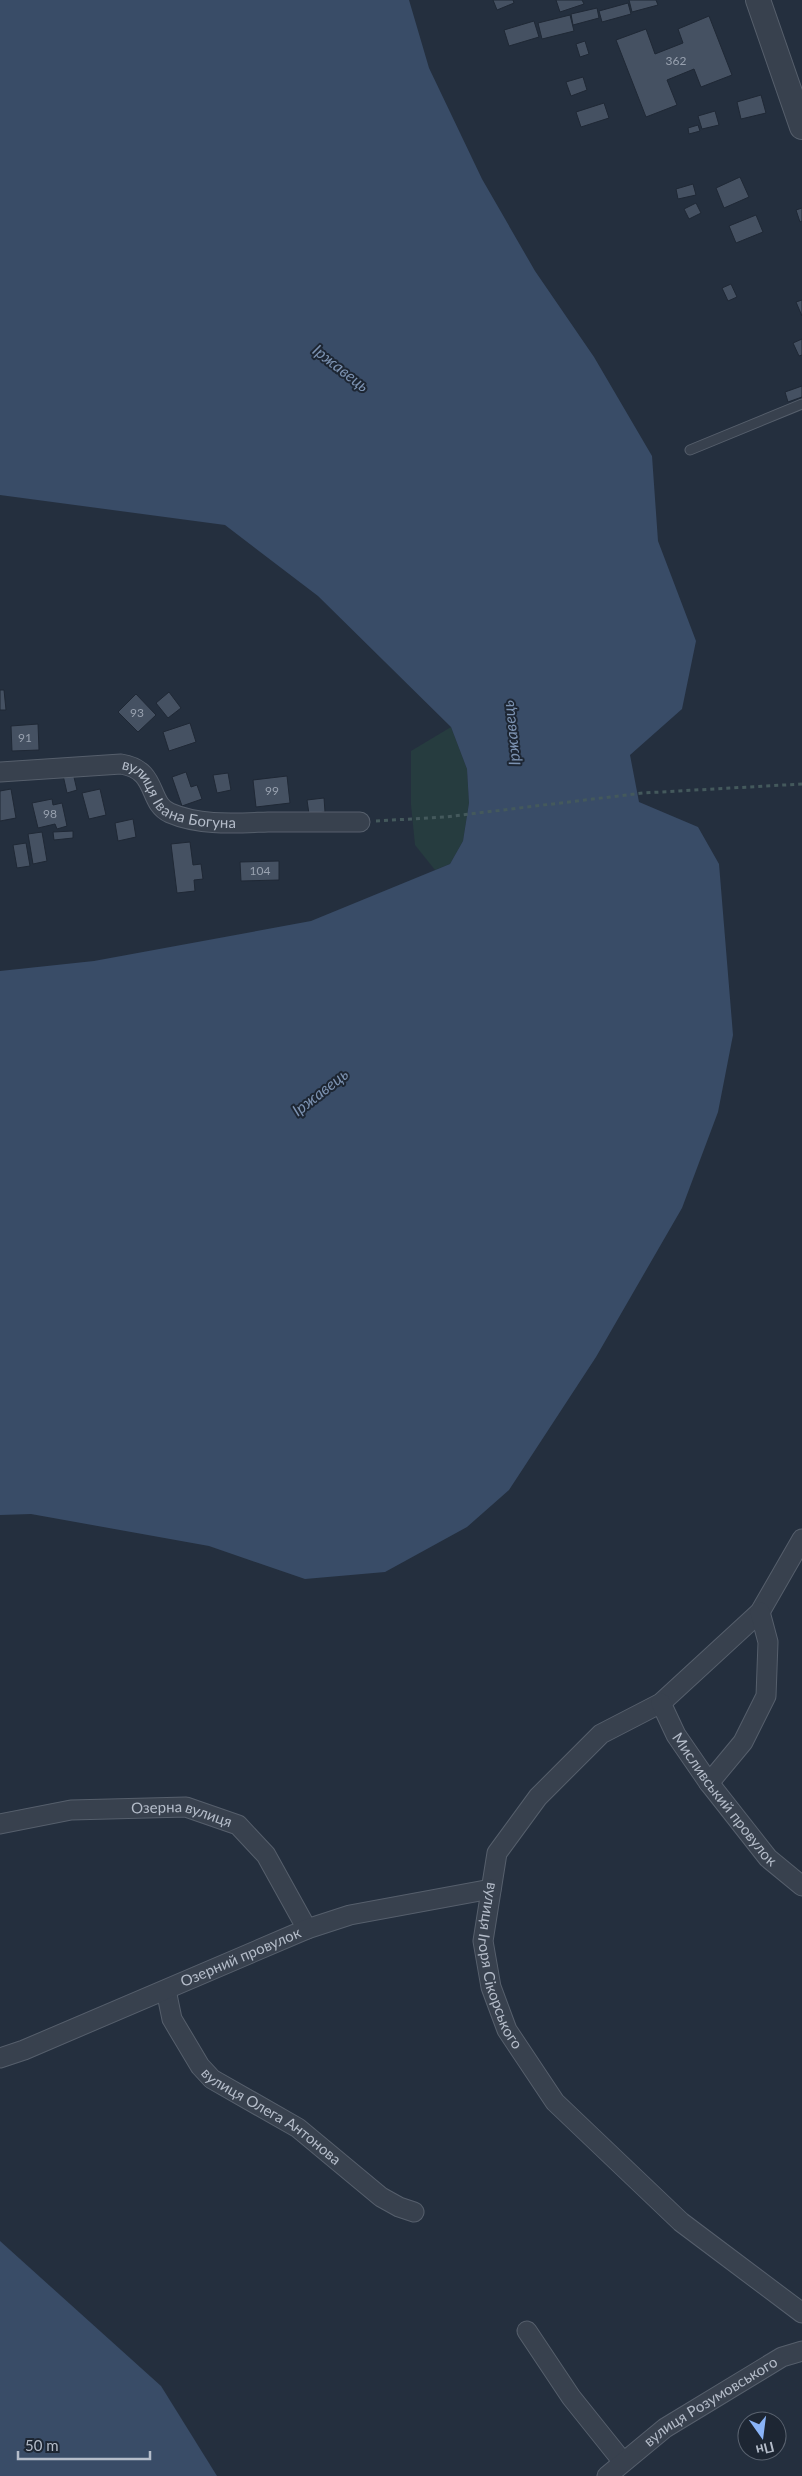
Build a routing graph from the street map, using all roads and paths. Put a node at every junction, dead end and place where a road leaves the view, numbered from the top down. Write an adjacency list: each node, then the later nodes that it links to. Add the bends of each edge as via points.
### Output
1 (758, 0): 2 (street)
2 (802, 127)
3 (802, 404): 4 (lane)
4 (690, 450)
5 (0, 772): 7 (street, вулиця Івана Богуна, via 121,764 134,766 144,773 166,811 179,816 216,823)
6 (802, 784): 7 (path, via 643,793 445,817)
7 (360, 822)
8 (802, 1539): 9 (street, вулиця Ігоря Сікорського)
9 (760, 1612): 10 (street, вулиця Ігоря Сікорського); 11 (street, via 768,1642 766,1696 743,1742)
10 (661, 1703): 11 (street, Мисливський провулок, via 676,1735); 14 (street, вулиця Ігоря Сікорського, via 601,1734 538,1797 497,1854)
11 (709, 1783): 13 (street, Мисливський провулок, via 768,1858)
12 (0, 1824): 15 (street, Озерна вулиця, via 71,1810 186,1807 238,1825 266,1855)
13 (802, 1886)
14 (491, 1889): 15 (street, Озерний провулок, via 350,1915); 19 (street, вулиця Ігоря Сікорського, via 483,1941 491,1987 507,2030 555,2102 681,2222)
15 (308, 1929): 16 (street, Озерний провулок)
16 (166, 1990): 17 (street, Озерний провулок); 18 (street, вулиця Олега Антонова, via 172,2019 200,2066 212,2079 298,2128 381,2196 399,2208)
17 (0, 2058)
18 (414, 2212)
19 (802, 2313)
20 (527, 2331): 22 (street, via 570,2397)
21 (802, 2351): 22 (street, вулиця Розумовського, via 782,2357 665,2428)
22 (623, 2462): 23 (street, вулиця Розумовського)
23 (607, 2476)

